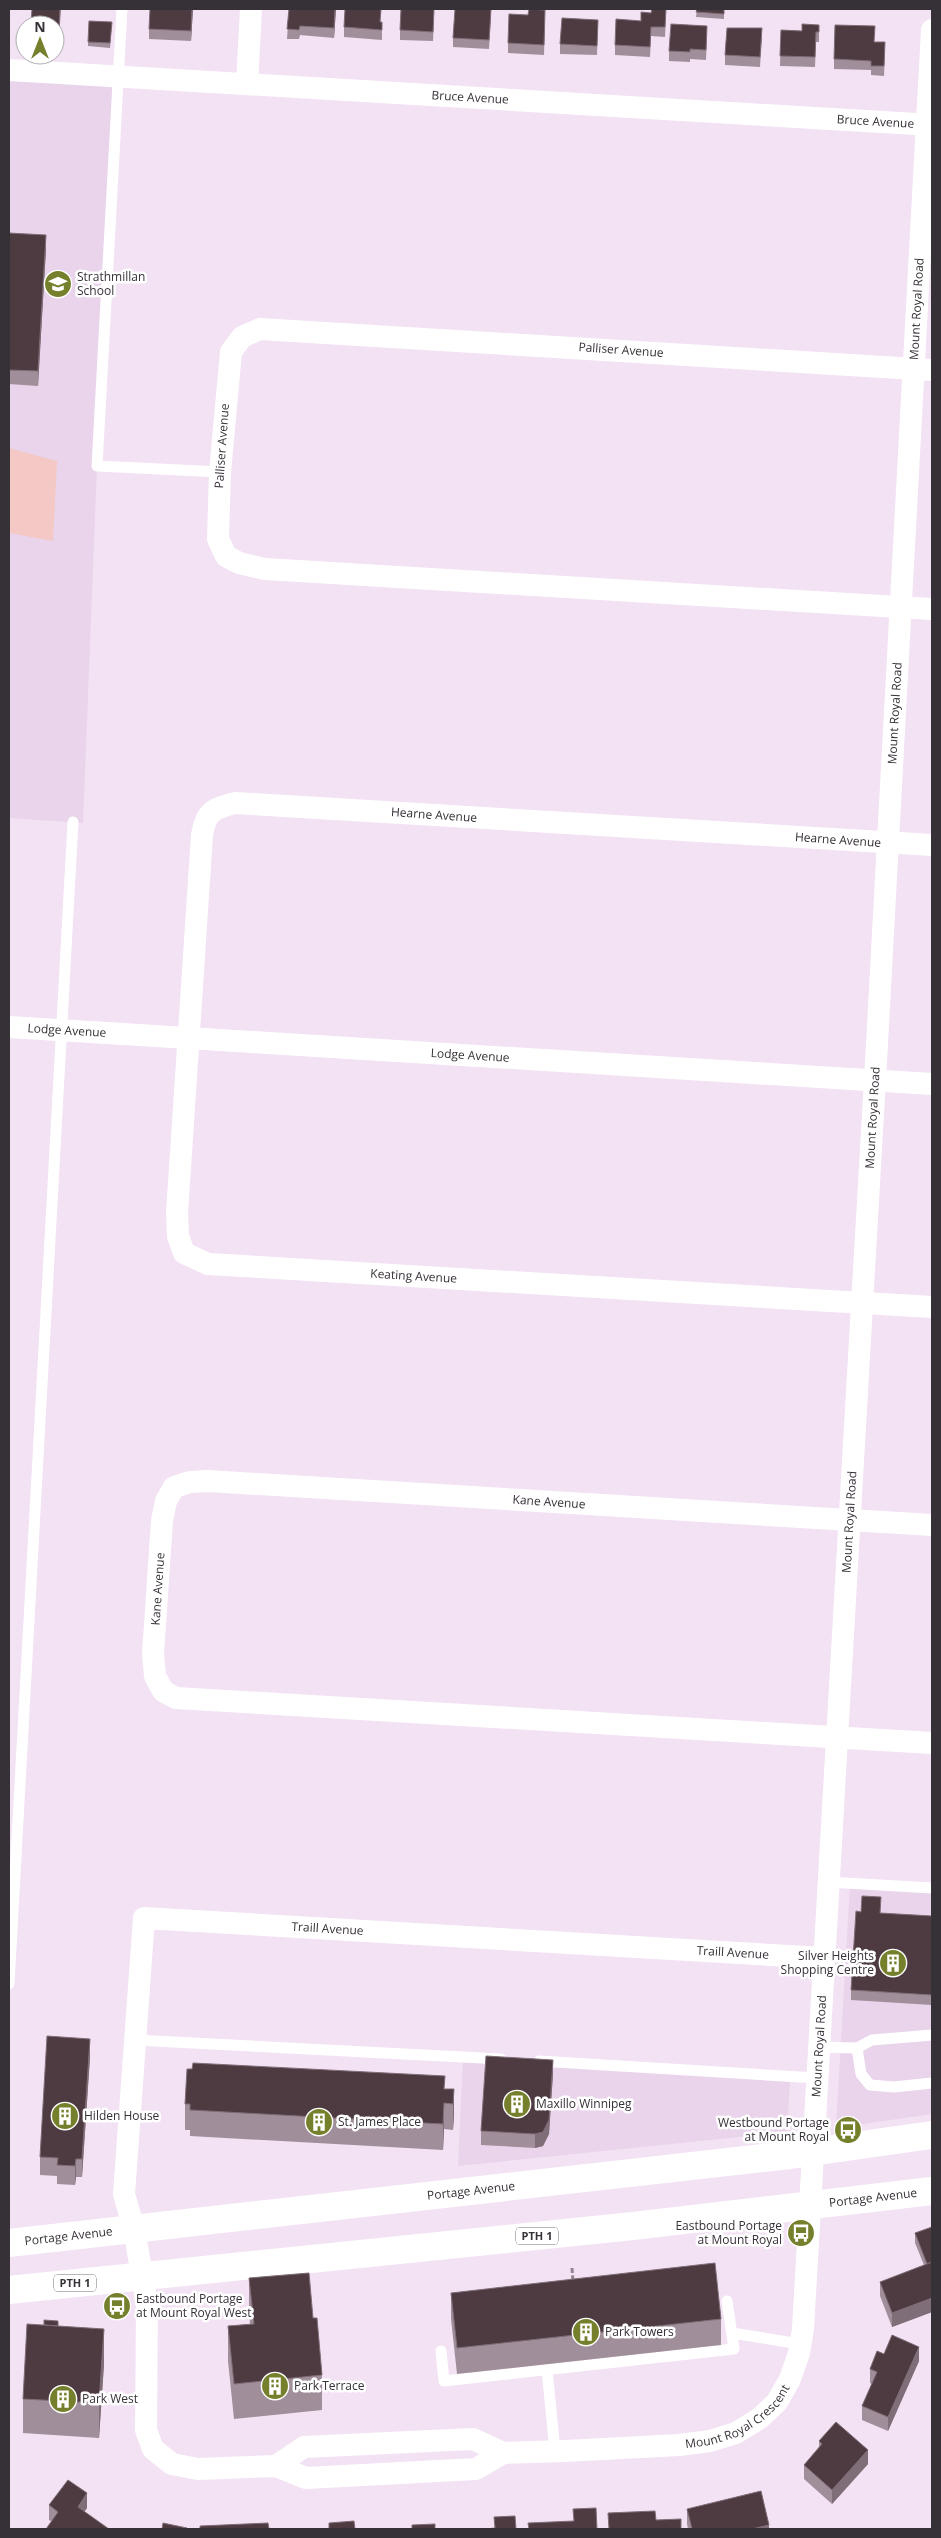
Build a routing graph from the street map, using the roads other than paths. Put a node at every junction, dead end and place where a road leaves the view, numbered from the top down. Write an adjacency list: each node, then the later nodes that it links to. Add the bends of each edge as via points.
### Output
1 (122, 9): 5 (lane)
2 (251, 9): 6 (street)
3 (932, 30): 7 (street, Mount Royal Road)
4 (9, 70): 5 (street, Bruce Avenue)
5 (118, 76): 6 (street, Bruce Avenue); 9 (lane, via 97,466)
6 (247, 84): 7 (street, Bruce Avenue)
7 (929, 125): 8 (street, Mount Royal Road)
8 (923, 370): 9 (street, Palliser Avenue, via 260,328 242,337 231,352); 10 (street, Mount Royal Road)
9 (220, 472): 10 (street, Palliser Avenue, via 218,539 226,556 238,563 265,569)
10 (900, 607): 11 (street, Palliser Avenue); 13 (street, Mount Royal Road)
11 (932, 609)
12 (73, 822): 16 (lane)
13 (888, 843): 14 (street, Hearne Avenue); 17 (street, Hearne Avenue, via 235,802 214,808 204,821); 18 (street, Mount Royal Road)
14 (932, 845)
15 (9, 1027): 16 (street, Lodge Avenue)
16 (62, 1030): 17 (street, Lodge Avenue); 29 (lane)
17 (188, 1038): 18 (street, Lodge Avenue); 20 (street, Keating Avenue, via 178,1236 184,1253 208,1264)
18 (875, 1080): 19 (street, Lodge Avenue); 20 (street, Mount Royal Road)
19 (932, 1084)
20 (862, 1304): 21 (street, Keating Avenue); 22 (street, Mount Royal Road)
21 (932, 1307)
22 (849, 1521): 23 (street, Kane Avenue); 24 (street, Mount Royal Road); 24 (street, Kane Avenue, via 190,1482 174,1487 166,1501 153,1654 155,1676 163,1691 176,1698)
23 (932, 1525)
24 (837, 1738): 25 (street, Kane Avenue); 26 (street, Mount Royal Road)
25 (932, 1743)
26 (828, 1882): 27 (lane); 28 (street, Mount Royal Road)
27 (932, 1888)
28 (824, 1958): 31 (street, Traill Avenue, via 144,1918); 32 (street, Mount Royal Road)
29 (9, 1984)
30 (932, 2035): 33 (lane, via 872,2040)
31 (136, 2040): 34 (lane); 40 (street, Traill Avenue, via 124,2194)
32 (818, 2047): 33 (lane); 34 (street, Mount Royal Road)
33 (857, 2048): 35 (lane, via 861,2074 870,2085 894,2087)
34 (817, 2078): 37 (street, Mount Royal Road)
35 (932, 2083)
36 (932, 2135): 37 (highway, Portage Avenue)
37 (813, 2152): 39 (street, Mount Royal Road); 40 (highway, Portage Avenue)
38 (932, 2192): 39 (highway, Portage Avenue / PTH 1)
39 (810, 2207): 42 (highway, Portage Avenue / PTH 1); 46 (street, Mount Royal Crescent)
40 (134, 2228): 41 (highway, Portage Avenue); 42 (street, Traill Avenue)
41 (9, 2243)
42 (142, 2277): 43 (highway, Portage Avenue / PTH 1); 51 (street, Mount Royal Crescent, via 147,2304 146,2430 154,2449 172,2464 198,2470)
43 (9, 2290)
44 (727, 2301): 45 (lane)
45 (732, 2333): 46 (lane); 48 (lane, via 734,2350)
46 (800, 2344): 49 (street, Mount Royal Crescent, via 790,2379 777,2402 760,2418 736,2433 679,2445)
47 (441, 2351): 48 (lane, via 444,2381)
48 (547, 2370): 49 (lane)
49 (555, 2451): 50 (street, Mount Royal Crescent)
50 (503, 2453): 51 (street, Mount Royal Crescent, via 476,2469 466,2470 306,2478); 51 (street, Mount Royal Crescent, via 473,2439 304,2447)
51 (276, 2466)

